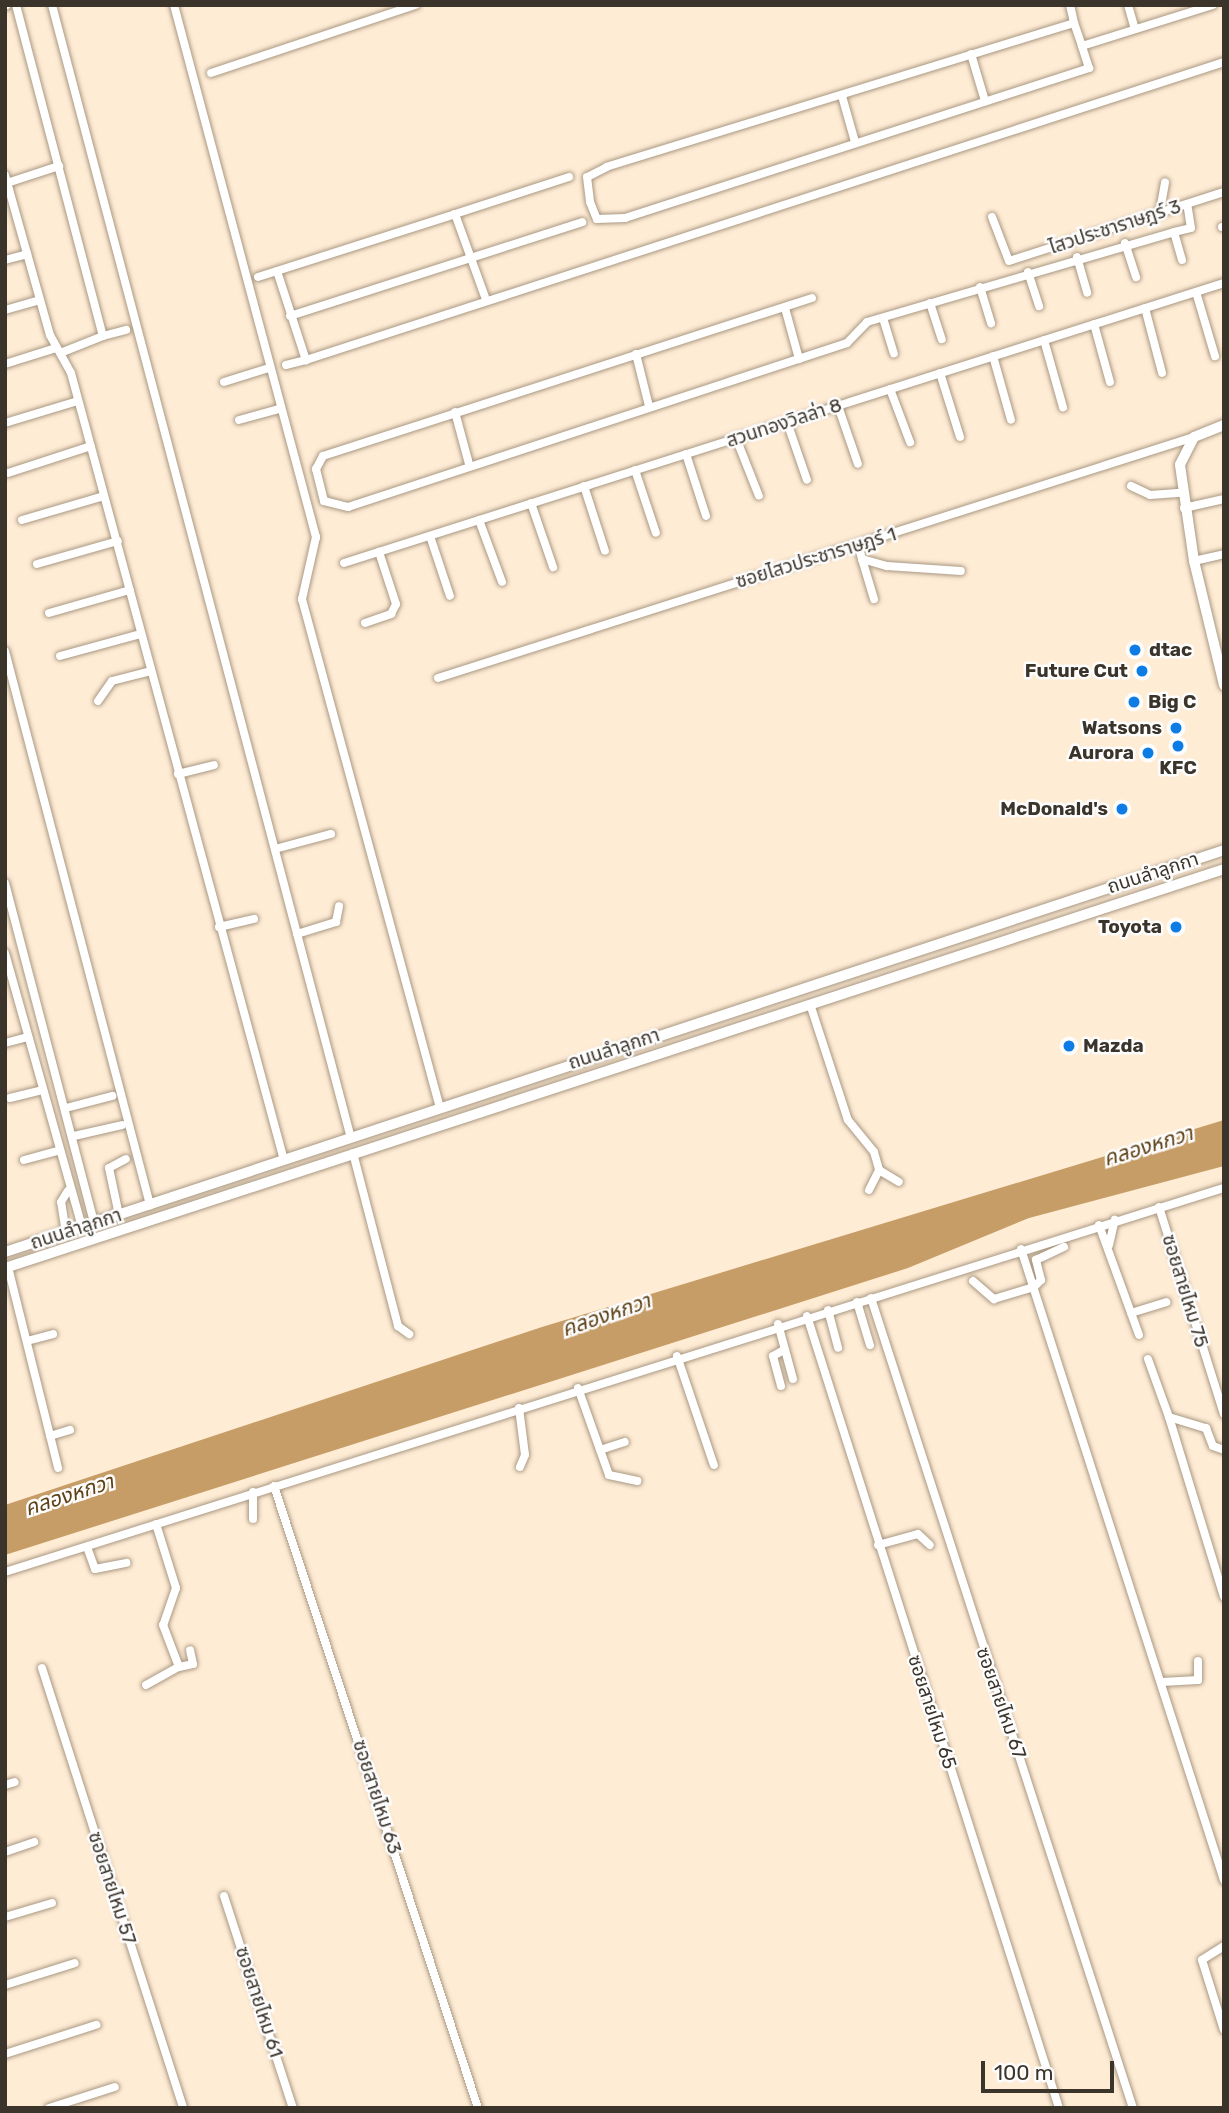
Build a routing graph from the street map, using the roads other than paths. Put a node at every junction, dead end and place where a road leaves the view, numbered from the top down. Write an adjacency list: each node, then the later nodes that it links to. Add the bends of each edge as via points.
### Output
1 (16, 5): 18 (street)
2 (52, 5): 138 (street)
3 (174, 5): 70 (street)
4 (416, 5): 14 (street)
5 (1070, 5): 9 (street)
6 (1128, 5): 10 (street)
7 (1213, 5): 8 (street)
8 (1188, 9): 10 (street)
9 (1074, 23): 11 (street); 12 (street)
10 (1135, 29): 11 (street)
11 (1082, 46): 16 (street, via 1089,68)
12 (971, 54): 15 (street); 16 (street)
13 (1224, 62): 45 (street)
14 (211, 73)
15 (842, 96): 17 (street); 17 (street, via 594,172 585,184 590,201 597,219 625,218)
16 (985, 101): 17 (street)
17 (856, 142)
18 (59, 166): 20 (street); 58 (street)
19 (569, 177): 27 (street)
20 (6, 179): 24 (street)
21 (1165, 182): 25 (street, via 1158,194)
22 (1224, 192): 23 (street, ไสวประชาราษฎร์ 3)
23 (1187, 204): 25 (street, ไสวประชาราษฎร์ 3); 30 (street, via 1191,228)
24 (15, 210): 26 (street); 32 (street)
25 (1160, 211): 28 (street, ไสวประชาราษฎร์ 3, via 1005,261)
26 (5, 213)
27 (455, 214): 33 (street); 37 (street)
28 (992, 217)
29 (583, 222): 33 (street)
30 (1174, 232): 31 (street); 36 (street)
31 (1125, 243): 34 (street); 40 (street)
32 (27, 254): 35 (street); 47 (street)
33 (470, 257): 45 (street); 53 (street)
34 (1077, 257): 38 (street); 44 (street)
35 (5, 260)
36 (1182, 260)
37 (277, 271): 39 (street); 53 (street)
38 (1028, 272): 42 (street); 49 (street)
39 (258, 277)
40 (1136, 277)
41 (1224, 283): 43 (street, สวนทองวิลล่า 8)
42 (980, 287): 48 (street); 55 (street)
43 (1196, 292): 51 (street, สวนทองวิลล่า 8); 65 (street)
44 (1087, 293)
45 (485, 297): 67 (street)
46 (813, 298): 50 (street)
47 (39, 300): 52 (street); 61 (street)
48 (930, 303): 54 (street); 59 (street)
49 (1039, 306)
50 (785, 308): 63 (street); 66 (street)
51 (1145, 308): 56 (street, สวนทองวิลล่า 8); 72 (street)
52 (5, 310)
53 (290, 316): 67 (street)
54 (883, 317): 62 (street); 66 (street, via 861,324 847,343)
55 (992, 323)
56 (1094, 324): 60 (street, สวนทองวิลล่า 8); 74 (street)
57 (126, 330): 58 (street)
58 (103, 336): 61 (street)
59 (942, 339)
60 (1044, 340): 64 (street, สวนทองวิลล่า 8); 79 (street)
61 (58, 350): 68 (street); 76 (street)
62 (894, 353)
63 (636, 354): 77 (street); 81 (street)
64 (993, 356): 71 (street, สวนทองวิลล่า 8); 83 (street)
65 (1215, 356)
66 (799, 359): 77 (street)
67 (306, 360): 69 (street)
68 (5, 364)
69 (286, 365)
70 (269, 368): 73 (street); 80 (street)
71 (940, 373): 75 (street, สวนทองวิลล่า 8); 87 (street)
72 (1162, 373)
73 (224, 382)
74 (1110, 382)
75 (890, 389): 78 (street, สวนทองวิลล่า 8); 90 (street)
76 (78, 401): 85 (street); 91 (street)
77 (649, 406): 93 (street)
78 (838, 406): 84 (street, สวนทองวิลล่า 8); 94 (street)
79 (1063, 407)
80 (279, 409): 82 (street); 155 (street, via 316,537 302,599)
81 (455, 412): 93 (street); 93 (street, via 323,457 316,469 324,501 348,507)
82 (239, 420)
83 (1012, 421)
84 (787, 422): 89 (street, สวนทองวิลล่า 8); 97 (street)
85 (5, 423)
86 (1224, 425): 88 (main road, ซอยไสวประชาราษฎร์ 1)
87 (960, 437)
88 (1194, 437): 100 (main road, via 1180,465); 112 (street, ซอยไสวประชาราษฎร์ 1)
89 (736, 438): 92 (street, สวนทองวิลล่า 8); 102 (street)
90 (910, 442)
91 (91, 446): 96 (street); 101 (street)
92 (686, 454): 95 (street, สวนทองวิลล่า 8); 106 (street)
93 (469, 464)
94 (858, 464)
95 (635, 470): 98 (street, สวนทองวิลล่า 8); 109 (street)
96 (8, 473)
97 (807, 480)
98 (584, 486): 104 (street, สวนทองวิลล่า 8); 113 (street)
99 (1131, 486): 100 (street, via 1150,495)
100 (1181, 493): 105 (main road)
101 (104, 496): 107 (street); 111 (street)
102 (760, 496)
103 (1224, 499): 105 (street)
104 (531, 503): 108 (street, สวนทองวิลล่า 8); 120 (street)
105 (1184, 508): 117 (main road)
106 (706, 516)
107 (22, 520)
108 (479, 520): 110 (street, สวนทองวิลล่า 8); 122 (street)
109 (656, 533)
110 (430, 536): 114 (street, สวนทองวิลล่า 8); 124 (street)
111 (118, 541): 119 (street); 123 (street)
112 (858, 544): 116 (street); 132 (street, ซอยไสวประชาราษฎร์ 1)
113 (605, 551)
114 (379, 552): 118 (street, สวนทองวิลล่า 8); 127 (street, via 396,604 391,614)
115 (1224, 554): 117 (street)
116 (862, 559): 121 (street); 125 (street)
117 (1194, 561): 133 (main road)
118 (344, 563)
119 (37, 564)
120 (553, 567)
121 (961, 571)
122 (502, 582)
123 (130, 590): 126 (street); 128 (street)
124 (450, 596)
125 (874, 599)
126 (48, 613)
127 (365, 623)
128 (141, 634): 130 (street); 131 (street)
129 (5, 651): 169 (street)
130 (60, 656)
131 (151, 671): 134 (street, via 112,681); 136 (street)
132 (438, 678)
133 (1224, 685)
134 (98, 701)
135 (214, 765): 136 (street)
136 (178, 774): 144 (street)
137 (331, 834): 138 (street)
138 (275, 849): 145 (street)
139 (1224, 850): 155 (main road, ถนนลำลูกกา)
140 (1224, 869): 148 (main road, ถนนลำลูกกา)
141 (5, 883): 154 (street)
142 (339, 906): 145 (street, via 336,922)
143 (254, 919): 144 (street)
144 (219, 928): 163 (street)
145 (297, 934): 158 (street)
146 (5, 953): 147 (street)
147 (9, 979): 149 (street)
148 (810, 1004): 160 (main road, ถนนลำลูกกา); 164 (street, via 848,1120 874,1152)
149 (28, 1037): 150 (street); 151 (street)
150 (5, 1043)
151 (41, 1090): 153 (street); 159 (street)
152 (112, 1096): 154 (street)
153 (10, 1098)
154 (66, 1108): 157 (street)
155 (440, 1108): 158 (main road, ถนนลำลูกกา)
156 (122, 1125): 157 (street)
157 (74, 1136): 173 (street)
158 (352, 1138): 163 (main road, ถนนลำลูกกา)
159 (57, 1151): 162 (street); 168 (street)
160 (353, 1153): 181 (main road, ถนนลำลูกกา); 192 (street, via 398,1326)
161 (126, 1158): 171 (street, via 109,1168)
162 (24, 1160)
163 (284, 1160): 169 (main road, ถนนลำลูกกา)
164 (879, 1170): 165 (street); 167 (street)
165 (900, 1182)
166 (1224, 1188): 170 (street)
167 (869, 1190)
168 (68, 1191): 175 (street); 176 (street, via 61,1202)
169 (150, 1205): 171 (main road, ถนนลำลูกกา)
170 (1159, 1207): 172 (street); 204 (street, ซอยสายไหม 75)
171 (119, 1215): 173 (main road, ถนนลำลูกกา)
172 (1115, 1220): 174 (street); 177 (street)
173 (94, 1223): 175 (main road, ถนนลำลูกกา)
174 (1100, 1225): 177 (street); 179 (street)
175 (82, 1227): 176 (main road, ถนนลำลูกกา)
176 (66, 1233): 180 (main road, ถนนลำลูกกา)
177 (1109, 1245): 188 (street)
178 (1064, 1247): 183 (street, via 1036,1260 1041,1280)
179 (1021, 1249): 183 (street); 184 (street)
180 (5, 1252)
181 (7, 1268): 194 (street)
182 (973, 1281): 183 (street, via 994,1299)
183 (1034, 1287): 229 (street)
184 (871, 1298): 185 (street); 251 (street, ซอยสายไหม 67)
185 (857, 1302): 187 (street); 195 (street)
186 (1166, 1302): 188 (street)
187 (828, 1310): 189 (street); 196 (street)
188 (1131, 1313): 193 (street)
189 (807, 1316): 190 (street); 219 (street, ซอยสายไหม 65)
190 (778, 1324): 197 (street); 198 (street)
191 (53, 1334): 194 (street)
192 (409, 1334)
193 (1139, 1335)
194 (27, 1341): 207 (street)
195 (870, 1345)
196 (838, 1348)
197 (784, 1350): 200 (street); 201 (street, via 774,1356)
198 (677, 1356): 202 (street); 211 (street)
199 (1148, 1359): 205 (street)
200 (793, 1379)
201 (781, 1386)
202 (578, 1388): 203 (street); 209 (street)
203 (519, 1408): 212 (street, via 525,1455); 215 (street)
204 (1224, 1414)
205 (1169, 1417): 210 (street, via 1206,1429 1213,1446); 224 (street)
206 (70, 1430): 207 (street)
207 (50, 1436): 213 (street)
208 (625, 1442): 209 (street)
209 (600, 1450): 214 (street, via 611,1478)
210 (1224, 1450)
211 (714, 1465)
212 (520, 1467)
213 (58, 1468)
214 (637, 1481)
215 (274, 1486): 216 (street); 249 (street, ซอยสายไหม 63)
216 (253, 1492): 217 (street); 218 (street)
217 (253, 1519)
218 (156, 1524): 221 (street); 227 (street, via 176,1588 163,1625)
219 (878, 1545): 220 (street, via 918,1534); 250 (street, ซอยสายไหม 65)
220 (930, 1545)
221 (87, 1547): 222 (street, via 97,1570); 223 (street)
222 (126, 1563)
223 (5, 1572)
224 (1224, 1597)
225 (190, 1650): 227 (street, via 193,1664)
226 (1198, 1661): 229 (street, via 1198,1680)
227 (179, 1667): 230 (street)
228 (42, 1668): 247 (street, ซอยสายไหม 57)
229 (1162, 1682): 235 (street)
230 (146, 1685)
231 (15, 1782): 232 (street)
232 (5, 1785)
233 (34, 1842): 234 (street)
234 (5, 1852)
235 (1224, 1880)
236 (224, 1896): 248 (street, ซอยสายไหม 61)
237 (52, 1903): 238 (street)
238 (5, 1917)
239 (1224, 1946): 243 (street, via 1202,1960)
240 (75, 1963): 241 (street)
241 (5, 1985)
242 (96, 2025): 244 (street)
243 (1224, 2030)
244 (5, 2054)
245 (115, 2087): 246 (street)
246 (49, 2108)
247 (183, 2108)
248 (293, 2108)
249 (478, 2108)
250 (1059, 2108)
251 (1133, 2108)

